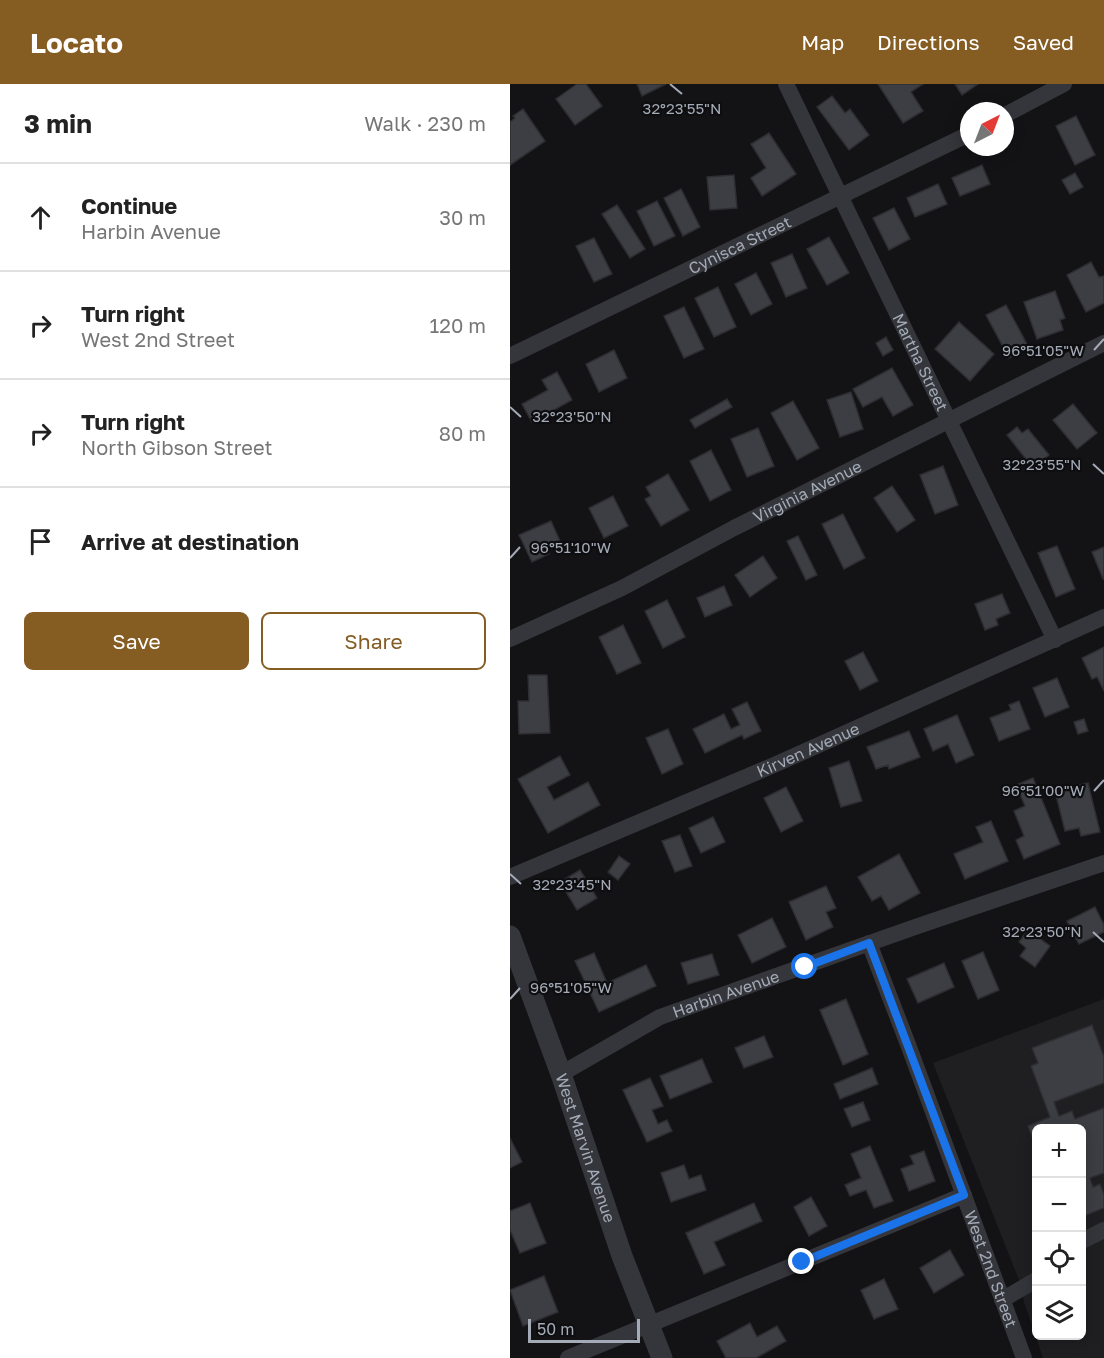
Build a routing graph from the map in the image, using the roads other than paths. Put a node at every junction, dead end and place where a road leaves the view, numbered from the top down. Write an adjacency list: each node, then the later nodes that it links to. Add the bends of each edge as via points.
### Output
1 (786, 84): 5 (street, Martha Street)
2 (1064, 84): 3 (street)
3 (1014, 110)
4 (960, 138): 5 (street, Cynisca Street)
5 (840, 196): 7 (street, Cynisca Street); 8 (street, Martha Street)
6 (1104, 343): 8 (street, Virginia Avenue)
7 (510, 356)
8 (949, 421): 10 (street, Virginia Avenue, via 622,588); 11 (street, Martha Street)
9 (1104, 617): 11 (street, Kirven Avenue)
10 (510, 639)
11 (1055, 640): 13 (street, Kirven Avenue)
12 (1104, 863): 15 (street, Harbin Avenue)
13 (510, 878)
14 (510, 936): 16 (street, West Marvin Avenue)
15 (869, 943): 16 (street, Harbin Avenue, via 660,1017); 17 (street, West 2nd Street)
16 (561, 1074): 22 (street, West Marvin Avenue, via 622,1256)
17 (964, 1195): 21 (street, West 2nd Street); 22 (street)
18 (1104, 1230): 19 (street)
19 (1086, 1239)
20 (1032, 1282): 21 (street)
21 (1002, 1300): 25 (street, West 2nd Street)
22 (650, 1326): 23 (street); 24 (street, West Marvin Avenue)
23 (568, 1358)
24 (662, 1358)
25 (1024, 1358)

